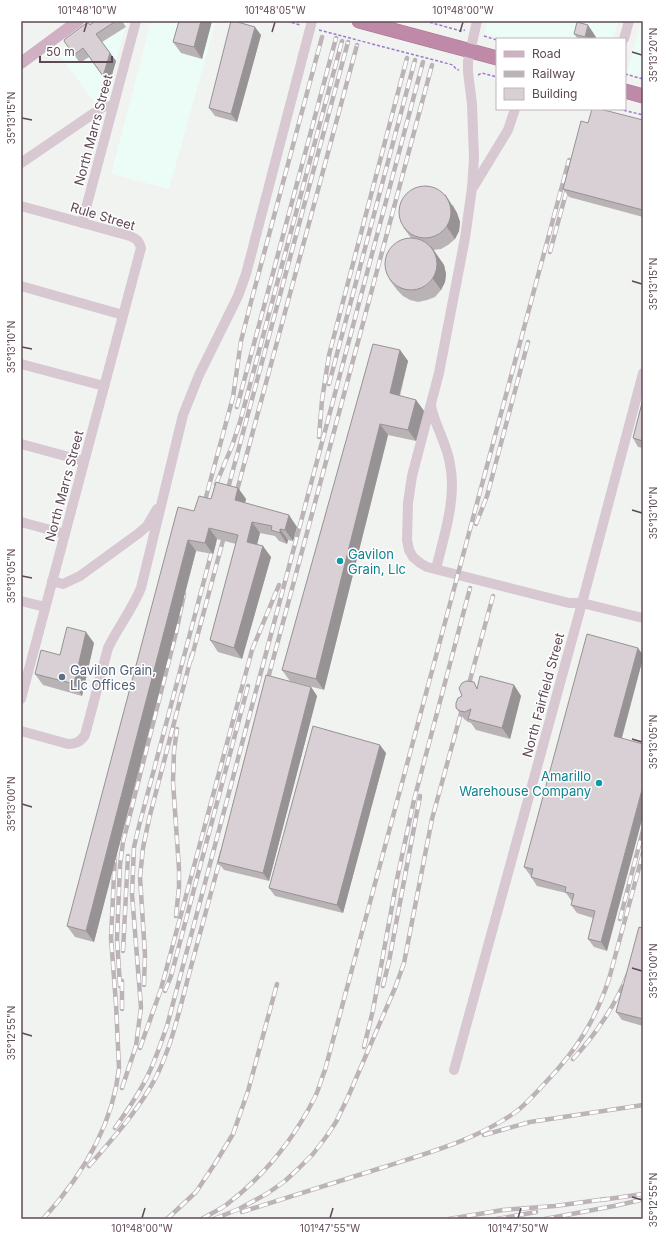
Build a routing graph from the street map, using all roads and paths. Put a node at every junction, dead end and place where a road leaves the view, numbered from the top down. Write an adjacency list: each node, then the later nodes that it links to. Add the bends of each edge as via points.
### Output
1 (78, 21): 15 (main road)
2 (136, 21): 22 (street, North Marrs Street)
3 (286, 21): 8 (path)
4 (359, 21): 13 (highway)
5 (425, 21): 9 (path, via 461,31)
6 (478, 21): 13 (street)
7 (629, 21): 11 (street)
8 (311, 24): 16 (path, via 453,65 456,69); 39 (street, via 246,274 183,415)
9 (466, 30)
10 (482, 35): 12 (path)
11 (624, 38)
12 (496, 40)
13 (470, 50): 14 (highway); 16 (street)
14 (496, 58)
15 (21, 63)
16 (468, 72): 18 (path); 27 (street, via 474,158)
17 (626, 74): 19 (path)
18 (496, 77)
19 (643, 79)
20 (626, 91): 21 (highway)
21 (643, 96)
22 (113, 107): 26 (street, via 106,106 100,109); 29 (street, North Marrs Street)
23 (515, 110): 27 (street, via 508,130)
24 (623, 110): 25 (path)
25 (643, 115)
26 (21, 163)
27 (472, 188): 36 (street, via 439,373)
28 (21, 206): 29 (street, Rule Street)
29 (82, 223): 30 (street, Rule Street, via 136,239 141,248)
30 (133, 279): 32 (street, North Marrs Street)
31 (21, 286): 32 (street)
32 (123, 315): 35 (street, North Marrs Street)
33 (21, 364): 35 (street)
34 (643, 373): 45 (street, North Fairfield Street)
35 (104, 386): 38 (street, North Marrs Street)
36 (431, 404): 42 (street, via 450,463 452,487); 42 (street, via 412,476 407,540 413,557 420,563)
37 (21, 444): 38 (street)
38 (84, 461): 41 (street, North Marrs Street)
39 (162, 503): 43 (street, via 147,526 80,576 63,584); 50 (street, via 141,588 108,648 81,742 68,744)
40 (21, 522): 41 (street)
41 (65, 534): 43 (street, North Marrs Street)
42 (436, 569): 45 (street, via 569,603)
43 (52, 582): 46 (street, North Marrs Street)
44 (21, 601): 46 (street)
45 (582, 603): 47 (street); 51 (street, North Fairfield Street)
46 (45, 607): 48 (street, North Marrs Street)
47 (643, 618)
48 (23, 681): 49 (street, North Marrs Street)
49 (21, 699)
50 (21, 731)
51 (454, 1070)

